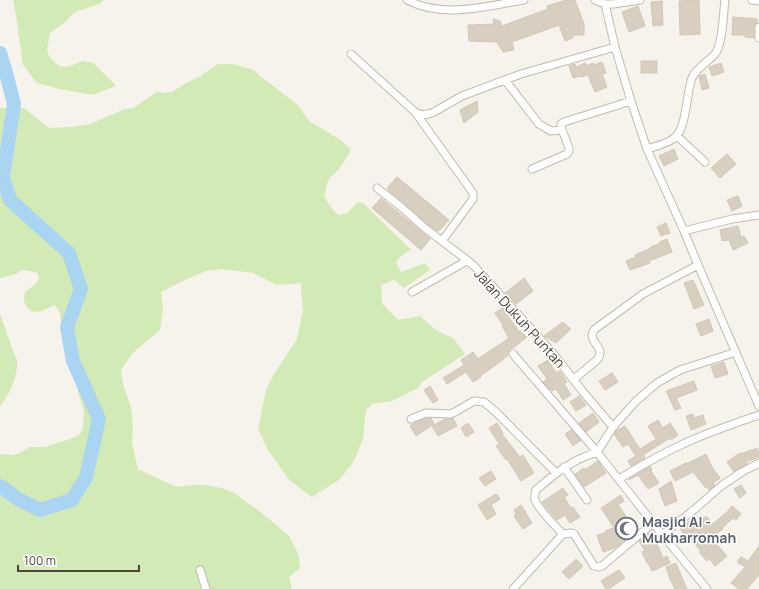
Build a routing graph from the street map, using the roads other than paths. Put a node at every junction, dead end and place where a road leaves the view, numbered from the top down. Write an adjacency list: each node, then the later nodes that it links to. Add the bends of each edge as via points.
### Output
1 (407, 0): 2 (street, via 433,9 464,10)
2 (524, 0)
3 (595, 0): 9 (street)
4 (640, 0): 8 (street)
5 (725, 0): 18 (street, via 720,44 715,54 696,71 691,80 685,113)
6 (752, 0): 7 (street)
7 (759, 0)
8 (630, 1): 9 (street)
9 (605, 4): 12 (street)
10 (759, 27): 11 (street)
11 (759, 38)
12 (615, 47): 14 (street); 15 (street)
13 (351, 54): 16 (street)
14 (505, 80): 16 (street, via 462,96 432,113 423,115); 17 (street, via 539,124 551,131)
15 (631, 101): 17 (street, via 564,122 561,124); 19 (street)
16 (415, 112): 25 (street, via 473,193 473,199)
17 (562, 130): 21 (street, via 569,148 567,154)
18 (677, 136): 19 (street); 20 (street)
19 (647, 149): 24 (street)
20 (705, 162)
21 (532, 169)
22 (377, 188): 25 (street)
23 (759, 215): 24 (street)
24 (684, 231): 27 (street)
25 (442, 241): 26 (street)
26 (467, 260): 28 (street, Jalan Dukuh Puntan); 31 (street, Jalan Dukuh Puntan, via 543,341)
27 (698, 265): 29 (street); 31 (street, via 643,294 595,329 592,337 600,351 600,357)
28 (412, 292)
29 (736, 352): 32 (street); 35 (street, via 680,370 657,383 636,401)
30 (513, 354): 36 (street)
31 (574, 379): 35 (street, Jalan Dukuh Puntan)
32 (759, 406)
33 (759, 415): 40 (street, via 681,445)
34 (411, 419): 39 (street, via 426,413 450,414 474,401 484,402)
35 (613, 427): 36 (street)
36 (597, 452): 38 (street); 40 (street)
37 (759, 463): 44 (street, via 721,486)
38 (564, 467): 39 (street); 41 (street)
39 (556, 473): 43 (street, via 536,490 535,496 539,507)
40 (619, 479): 42 (street)
41 (587, 500)
42 (652, 523): 43 (street, via 598,567 594,566 574,534); 44 (street)
43 (563, 534): 47 (street)
44 (662, 535): 48 (street)
45 (200, 570): 46 (street)
46 (206, 589)
47 (513, 589)
48 (707, 589)

